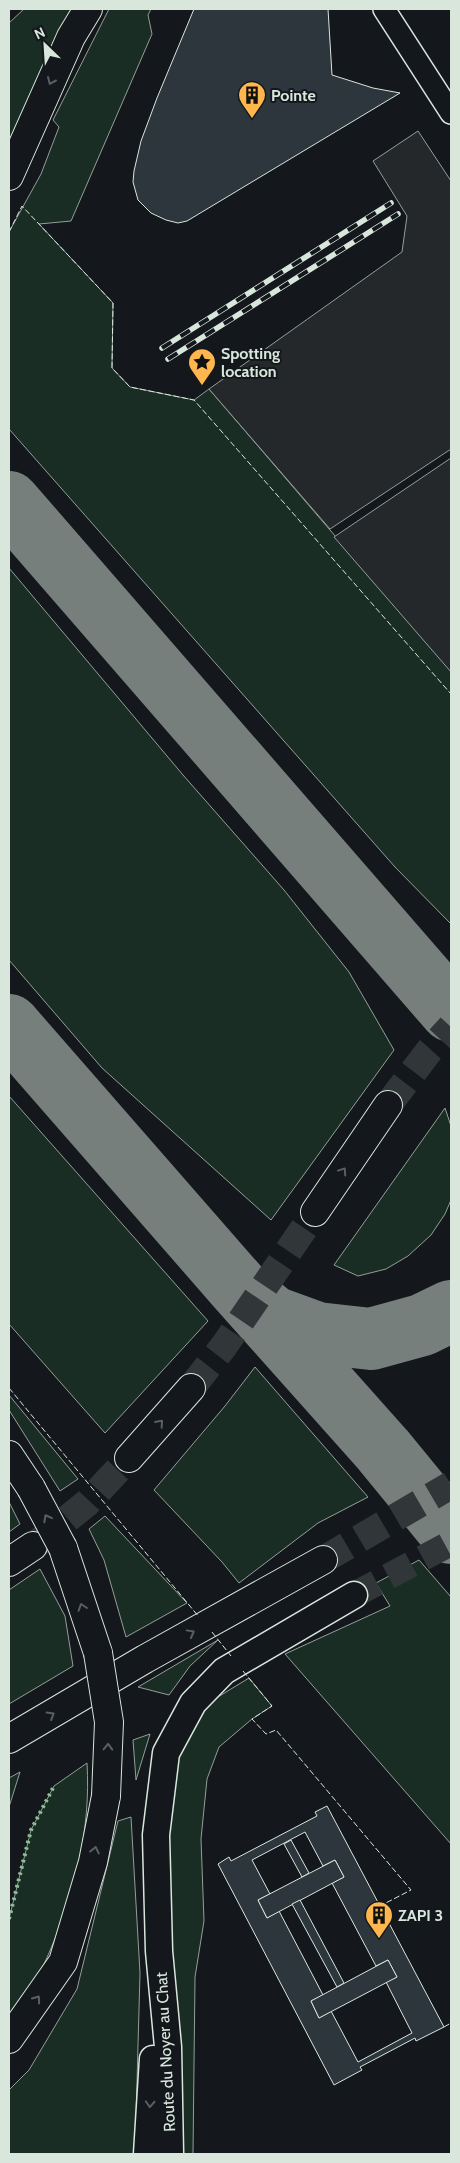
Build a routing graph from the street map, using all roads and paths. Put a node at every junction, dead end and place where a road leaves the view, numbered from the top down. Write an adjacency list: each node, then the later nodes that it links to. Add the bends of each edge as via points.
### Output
1 (88, 9): 4 (main road, one-way to 4, via 71,37)
2 (384, 9): 3 (street)
3 (451, 113)
4 (9, 176)
5 (388, 1105): 6 (main road, one-way to 5)
6 (315, 1212)
7 (191, 1388): 9 (main road, one-way to 7)
8 (9, 1456): 16 (main road, one-way to 8, bridge, via 63,1962 93,1862 106,1796 109,1722 98,1653 63,1548 31,1488)
9 (129, 1458)
10 (33, 1546): 12 (main road)
11 (323, 1560): 14 (main road, one-way to 11, via 145,1659)
12 (9, 1562)
13 (354, 1595): 15 (street, Route du Noyer au Chat, via 224,1670 193,1704 184,1719 166,1753 156,1835)
14 (9, 1740)
15 (159, 1951): 17 (street, Route du Noyer au Chat, one-way to 17); 18 (street, Route du Noyer au Chat, via 168,2047)
16 (9, 2039)
17 (147, 2154)
18 (170, 2154)

